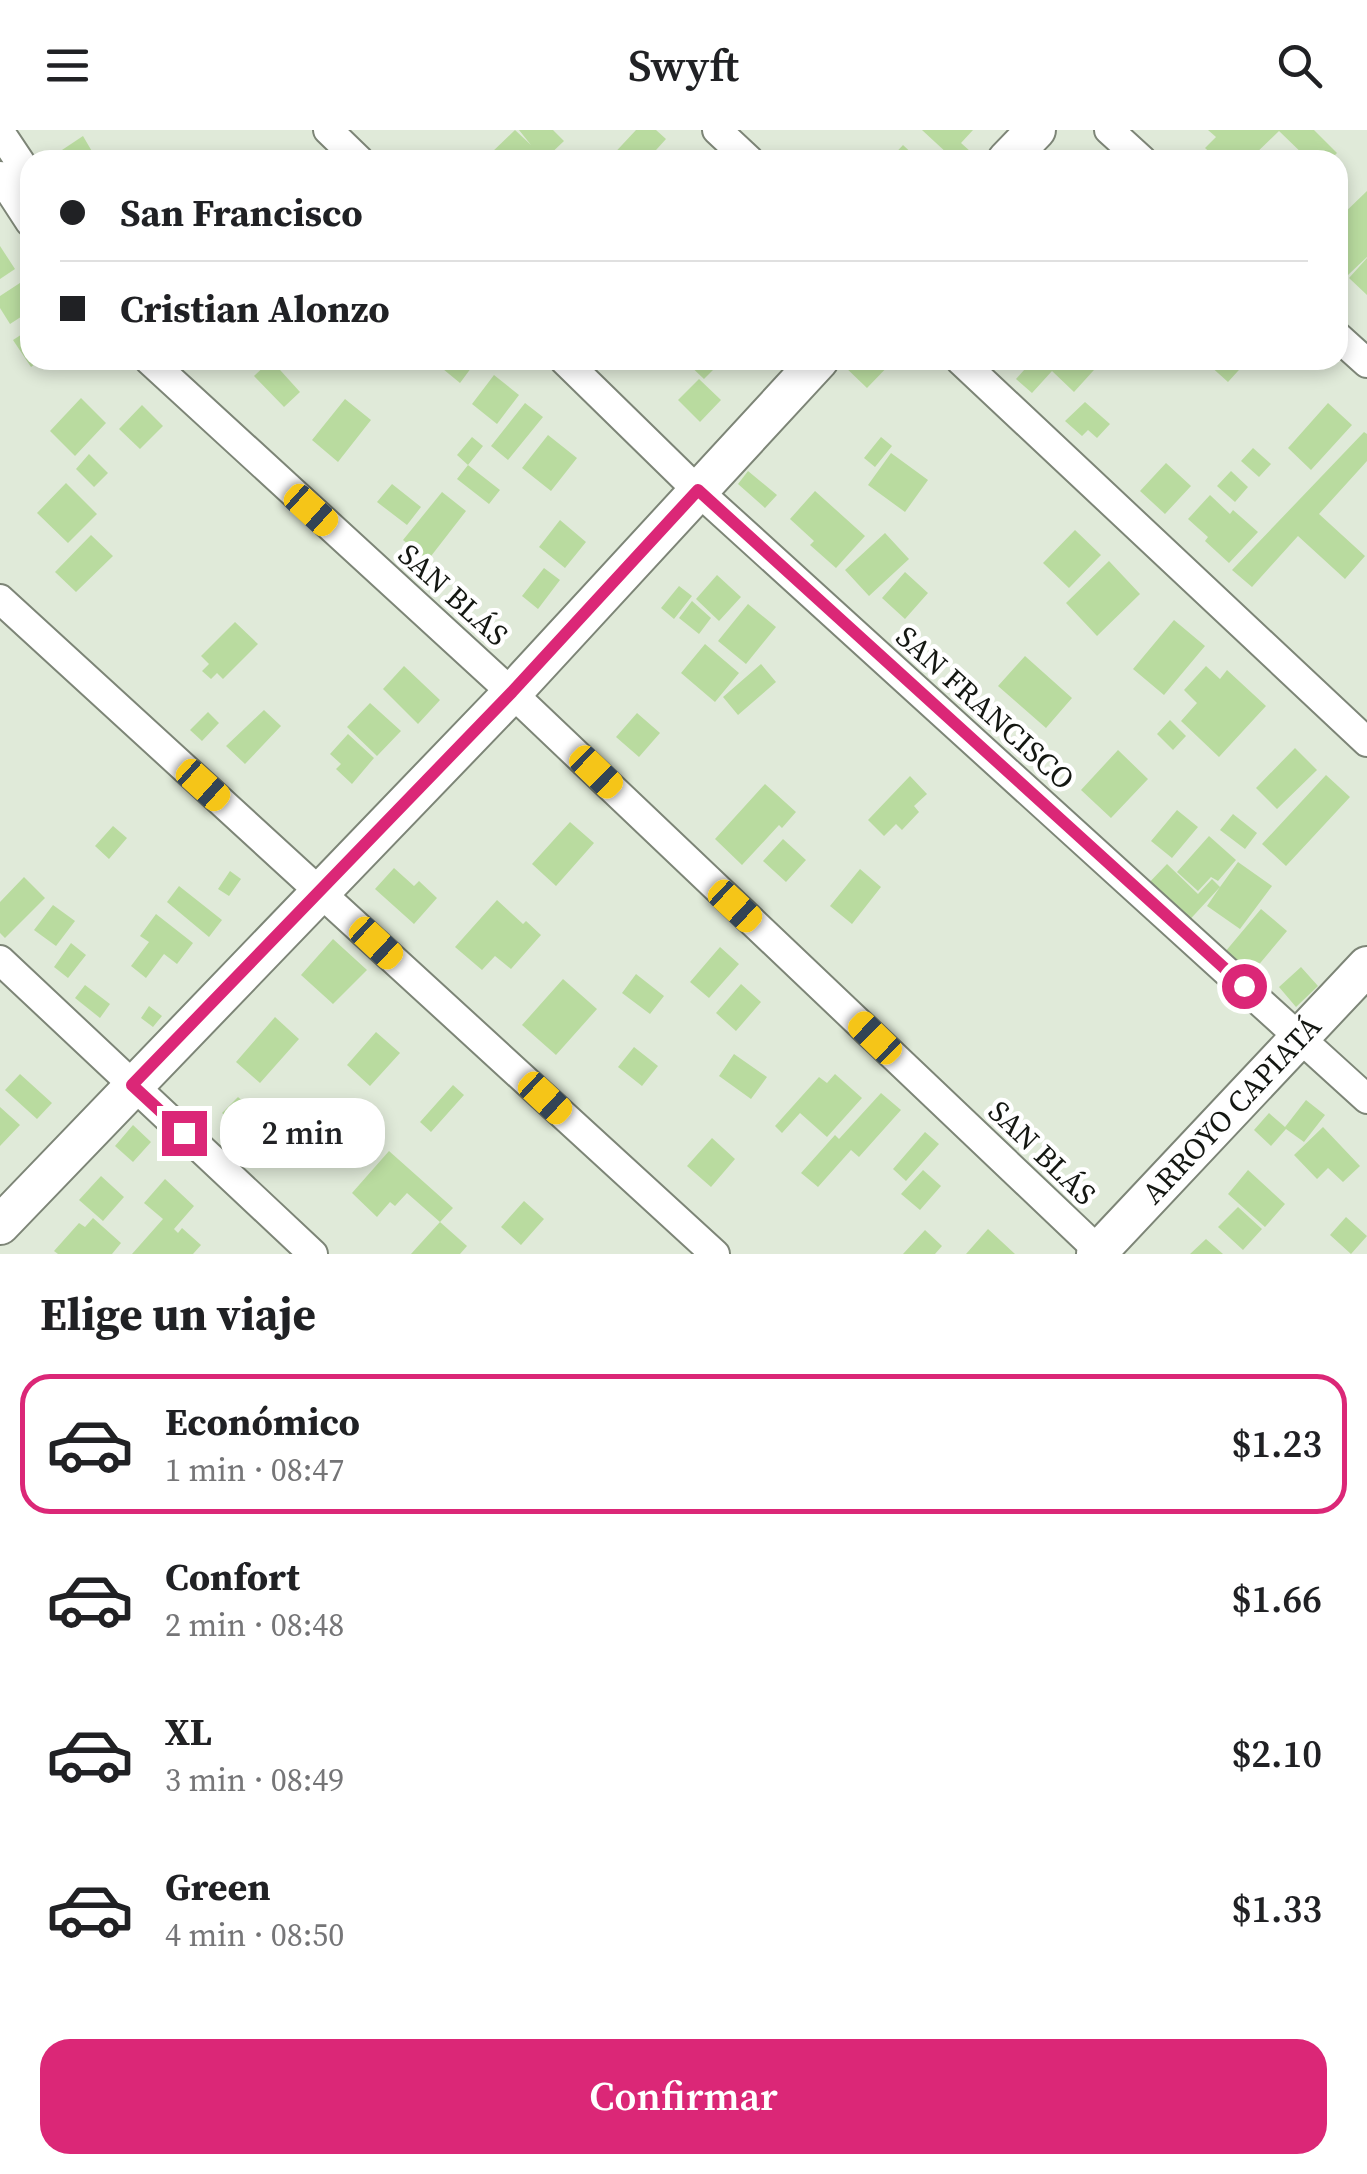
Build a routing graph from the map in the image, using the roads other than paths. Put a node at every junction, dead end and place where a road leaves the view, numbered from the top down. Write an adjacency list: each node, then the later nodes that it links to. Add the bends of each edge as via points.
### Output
1 (328, 130): 6 (street)
2 (717, 130): 7 (street)
3 (1036, 130): 8 (street)
4 (1108, 130): 9 (street)
5 (0, 132): 10 (street)
6 (348, 150)
7 (738, 150)
8 (1017, 150)
9 (1131, 150)
10 (20, 162)
11 (0, 176): 12 (street)
12 (20, 207)
13 (1348, 346): 14 (street)
14 (1367, 364)
15 (160, 370): 21 (street, SAN BLÁS)
16 (574, 370): 19 (street, SAN FRANCISCO)
17 (809, 370): 19 (street)
18 (971, 370): 22 (street)
19 (698, 490): 21 (street); 26 (street, SAN FRANCISCO)
20 (0, 599): 23 (street)
21 (512, 692): 23 (street); 30 (street, SAN BLÁS)
22 (1367, 742)
23 (319, 891): 27 (street); 32 (street)
24 (0, 960): 27 (street)
25 (1367, 966): 26 (street, ARROYO CAPIATÁ)
26 (1301, 1038): 28 (street, SAN FRANCISCO); 30 (street, ARROYO CAPIATÁ)
27 (132, 1085): 29 (street); 31 (street)
28 (1367, 1099)
29 (0, 1225)
30 (1099, 1253)
31 (313, 1254)
32 (714, 1254)

